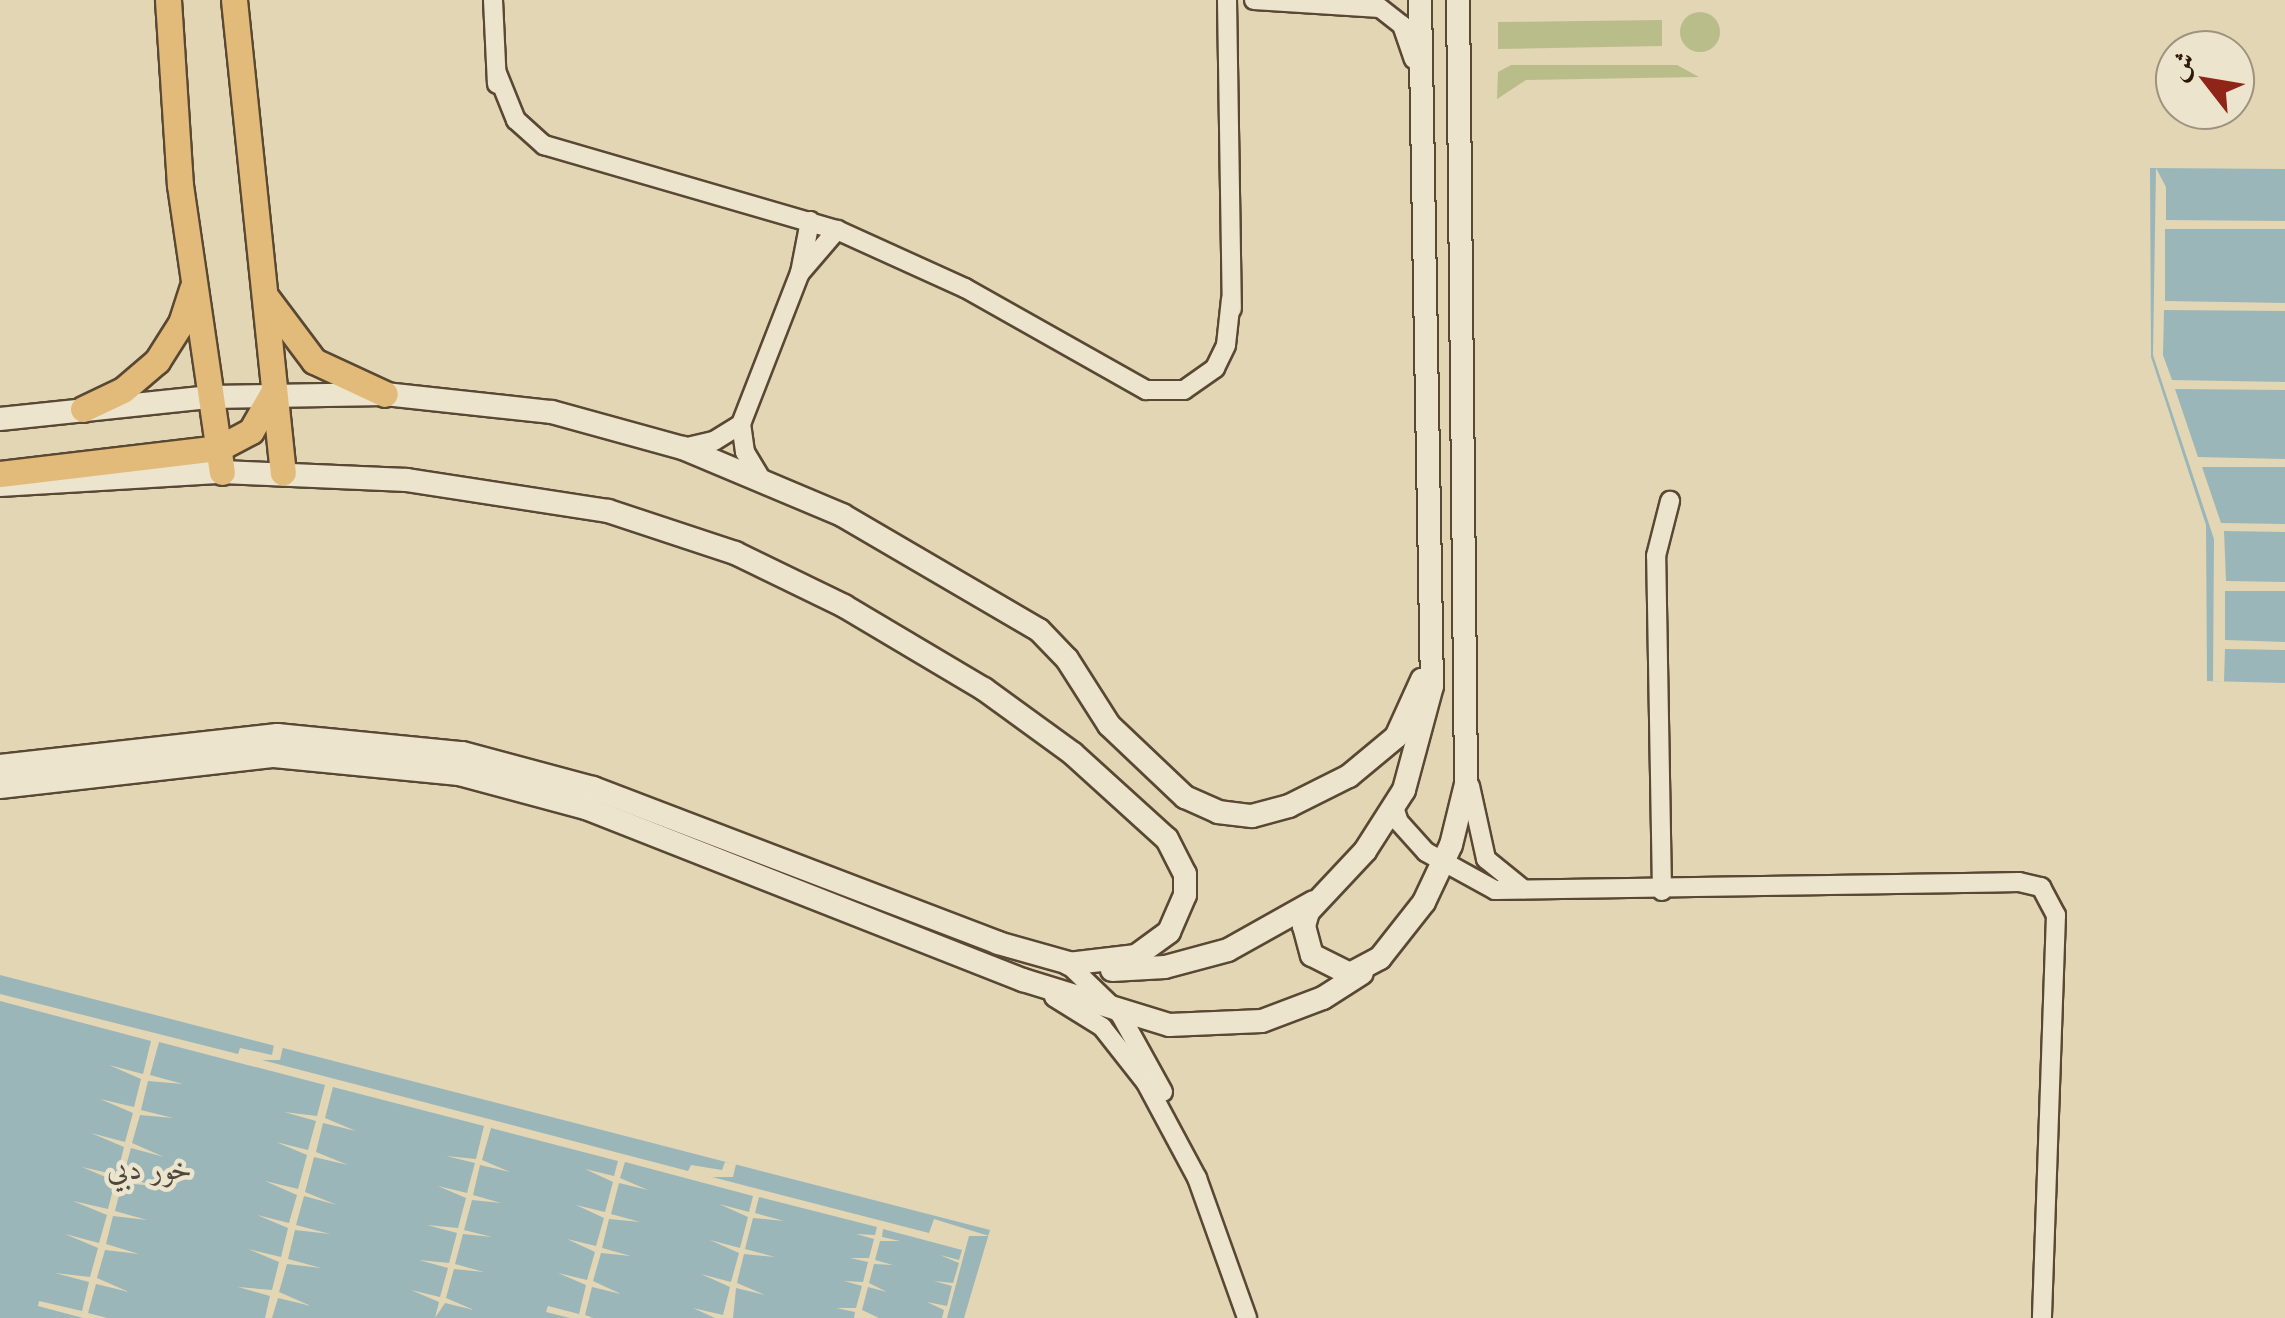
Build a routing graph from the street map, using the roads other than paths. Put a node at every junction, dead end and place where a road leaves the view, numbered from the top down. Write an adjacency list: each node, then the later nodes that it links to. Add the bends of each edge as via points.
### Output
1 (168, 0): 13 (main road)
2 (234, 0): 14 (main road)
3 (493, 0): 10 (street, via 496,73 511,112 529,134 596,162 702,186)
4 (1420, 0): 9 (main road)
5 (1458, 0): 29 (main road)
6 (1262, 2): 7 (street); 8 (street)
7 (1370, 2): 9 (street, via 1392,15 1409,37)
8 (1228, 8): 11 (street, via 1234,351 1222,376 1200,394 1159,402 965,288)
9 (1423, 109): 28 (main road)
10 (810, 221): 11 (street); 12 (street)
11 (837, 230): 12 (street)
12 (800, 273): 20 (street)
13 (194, 280): 17 (main road); 18 (main road, via 181,322 157,360 123,390)
14 (261, 286): 15 (main road); 16 (main road, via 278,322 314,361)
15 (272, 393): 16 (main road); 17 (main road); 22 (main road, via 251,431); 23 (main road)
16 (385, 394): 21 (main road, via 552,412)
17 (211, 397): 18 (main road); 22 (main road)
18 (83, 409): 19 (main road)
19 (0, 419)
20 (741, 424): 21 (street); 25 (street, via 745,452)
21 (683, 448): 25 (main road)
22 (220, 460): 23 (main road); 24 (main road); 26 (main road)
23 (284, 472): 37 (main road, via 542,497 672,530 796,581 968,680 1072,753 1154,824 1185,874 1180,914 1154,946 1116,960)
24 (0, 474)
25 (760, 477): 28 (main road, via 883,536 1039,630 1067,659 1109,725 1185,797 1218,812 1252,816 1290,806 1374,759 1412,711)
26 (0, 486)
27 (1670, 501): 34 (street, via 1656,556)
28 (1431, 643): 32 (main road, via 1427,722)
29 (1467, 753): 33 (main road, via 1460,815); 35 (street, via 1473,821 1486,859 1498,874)
30 (0, 766): 37 (main road, via 277,734 462,753 593,788)
31 (0, 787): 39 (main road, via 274,756 459,774 586,808)
32 (1394, 807): 33 (street, via 1413,839); 36 (main road, via 1365,851)
33 (1444, 864): 35 (street, via 1496,890); 38 (main road, via 1407,928)
34 (1662, 891): 35 (street); 43 (street, via 2041,887 2054,904)
35 (1533, 892)
36 (1317, 900): 37 (main road, via 1258,937 1197,960 1133,971); 38 (main road, via 1304,926 1312,955 1336,972)
37 (1068, 964): 40 (street)
38 (1365, 971): 40 (main road, via 1304,1007 1240,1025 1168,1025)
39 (1023, 980): 40 (main road); 41 (street, via 1082,1013 1119,1044)
40 (1120, 1014): 41 (street, via 1148,1056)
41 (1176, 1136): 42 (street, via 1215,1220)
42 (1246, 1318)
43 (2042, 1318)

